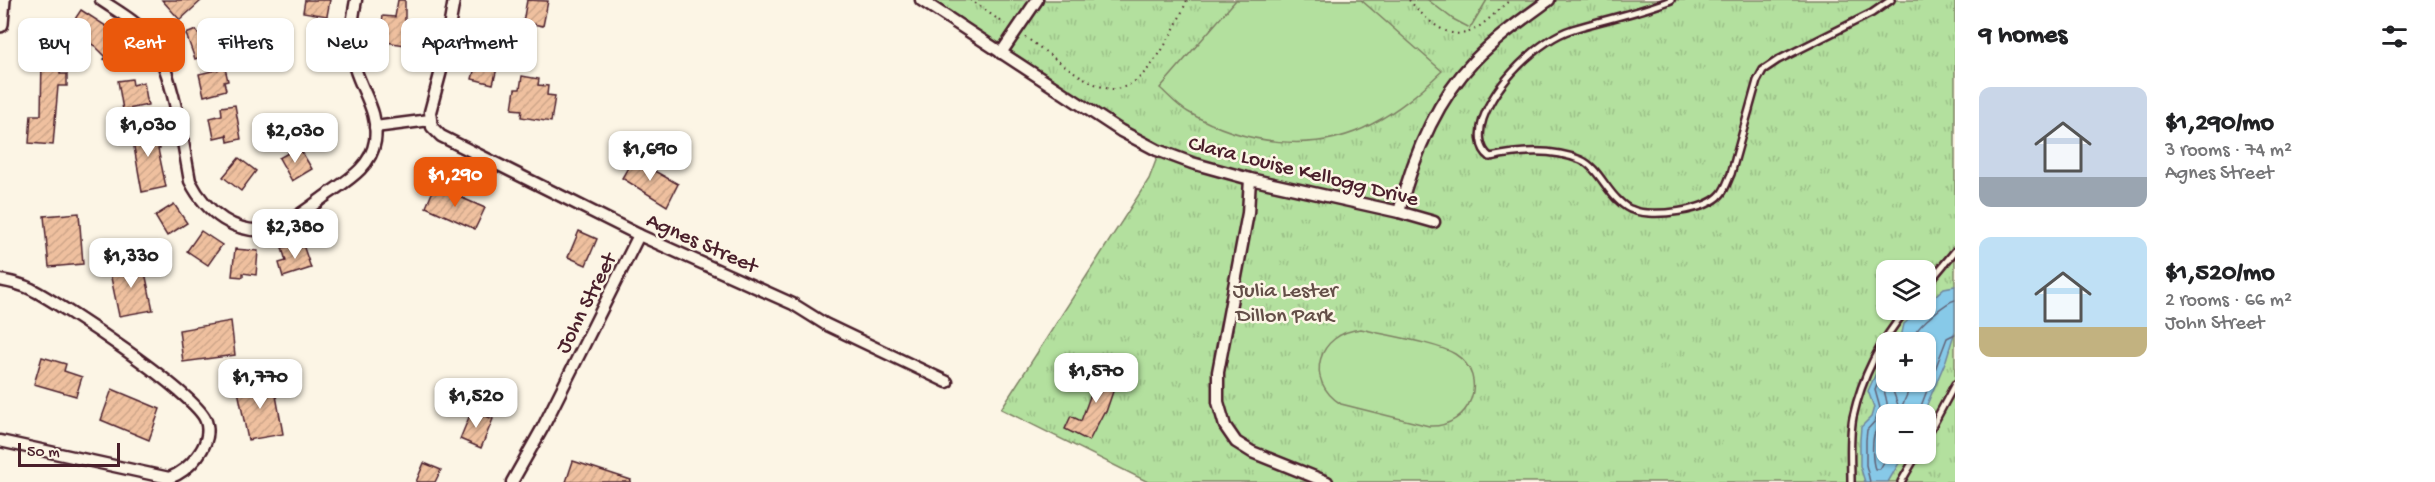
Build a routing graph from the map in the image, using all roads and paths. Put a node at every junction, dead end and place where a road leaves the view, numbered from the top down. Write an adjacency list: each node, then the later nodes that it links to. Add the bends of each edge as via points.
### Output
1 (2, 0): 14 (main road)
2 (101, 0): 18 (street, via 148,35 159,51 190,181 212,213 230,224 246,229 275,228 317,202 366,163 375,142)
3 (356, 0): 18 (street, via 351,42 354,66 371,103)
4 (454, 0): 17 (street)
5 (921, 0): 16 (street, Clara Louise Kellogg Drive)
6 (970, 0): 15 (path)
7 (1037, 0): 15 (street)
8 (1187, 0): 15 (path, via 1174,32 1137,81 1127,87 1107,89 1090,81)
9 (1409, 0): 10 (path, via 1430,23 1442,30 1462,33 1475,29)
10 (1510, 0)
11 (1549, 0): 20 (street, via 1503,33 1445,97 1426,132)
12 (1671, 0): 13 (lane, via 1570,30 1546,43 1508,76 1489,102 1480,141 1484,153 1490,157 1540,152 1581,160 1618,201 1633,210 1652,213 1699,206 1720,195 1726,186 1763,70)
13 (1891, 0)
14 (0, 24)
15 (1016, 31): 16 (street)
16 (1001, 53): 19 (street, Clara Louise Kellogg Drive, via 1157,150)
17 (430, 120): 18 (street); 22 (street, Agnes Street, via 432,127 450,142)
18 (375, 127)
19 (1250, 179): 20 (street, Clara Louise Kellogg Drive); 33 (street, via 1248,213 1218,372 1218,402 1225,426 1236,442)
20 (1399, 212): 21 (street, Clara Louise Kellogg Drive)
21 (1434, 222)
22 (639, 235): 27 (street, Agnes Street, via 763,290); 32 (street, John Street)
23 (1955, 251): 24 (lane)
24 (1936, 274)
25 (0, 280): 30 (street, via 30,288 52,301 160,376 194,405 207,429 200,454 189,467 169,478)
26 (1899, 320): 34 (lane, via 1879,349 1862,387 1853,418)
27 (947, 382)
28 (1955, 384): 29 (lane)
29 (1936, 419)
30 (0, 441)
31 (1912, 464): 35 (lane)
32 (512, 482)
33 (1327, 482)
34 (1851, 482)
35 (1901, 482)

